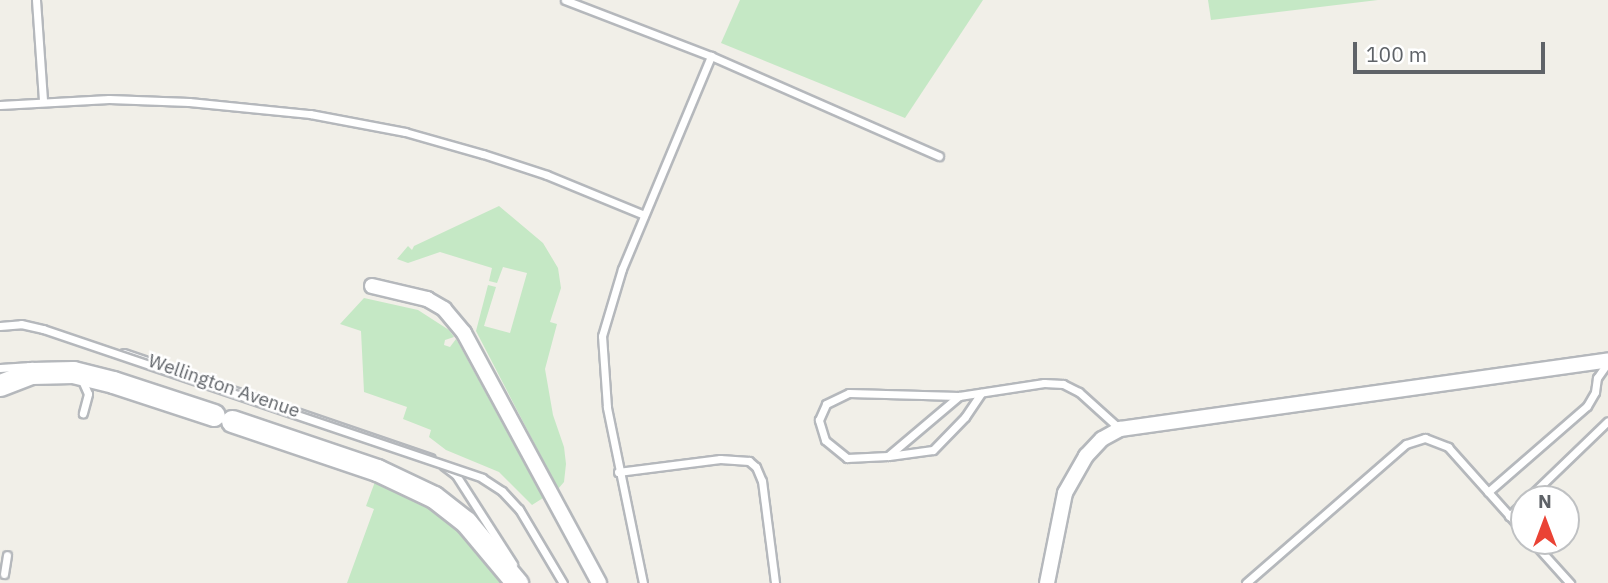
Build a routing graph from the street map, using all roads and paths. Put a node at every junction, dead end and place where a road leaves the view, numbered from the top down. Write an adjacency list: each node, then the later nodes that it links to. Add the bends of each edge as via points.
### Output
1 (37, 0): 4 (lane)
2 (565, 0): 3 (lane)
3 (711, 56): 6 (lane); 7 (lane)
4 (43, 100): 5 (lane); 7 (lane, via 267,107 351,121 482,154)
5 (0, 105)
6 (939, 156)
7 (644, 215): 21 (lane, via 602,336)
8 (372, 286): 30 (street, via 427,299 444,309 464,333)
9 (0, 327): 28 (lane, Wellington Avenue, via 21,322 41,325 433,459 456,475 508,554); 29 (lane, Wellington Avenue, bridge, via 21,324 43,329 482,478 519,509)
10 (1608, 361): 19 (street); 23 (lane, via 1587,406)
11 (0, 368): 13 (lane, via 54,367)
12 (72, 372): 13 (main road, Wellington Avenue); 14 (main road, Wellington Avenue, via 32,373); 17 (lane, via 87,390)
13 (96, 377): 28 (main road, Wellington Avenue, via 377,470 435,497 466,522)
14 (0, 385)
15 (981, 393): 16 (lane); 19 (lane, via 1063,384 1079,392); 20 (lane, via 933,450)
16 (959, 396): 20 (lane); 20 (lane, via 849,393 826,404 819,420 825,440 847,458)
17 (83, 413)
18 (1608, 421): 22 (lane)
19 (1120, 429): 33 (street, via 1086,456 1065,493)
20 (888, 456)
21 (618, 472): 31 (lane); 32 (lane, via 720,459 749,461 762,481)
22 (1542, 485)
23 (1488, 492): 24 (lane); 34 (lane, via 1448,447 1425,438 1406,444)
24 (1509, 516)
25 (7, 555): 27 (lane)
26 (1545, 555): 35 (lane)
27 (4, 575)
28 (520, 583)
29 (563, 583)
30 (599, 583)
31 (643, 583)
32 (775, 583)
33 (1047, 583)
34 (1246, 583)
35 (1570, 583)

